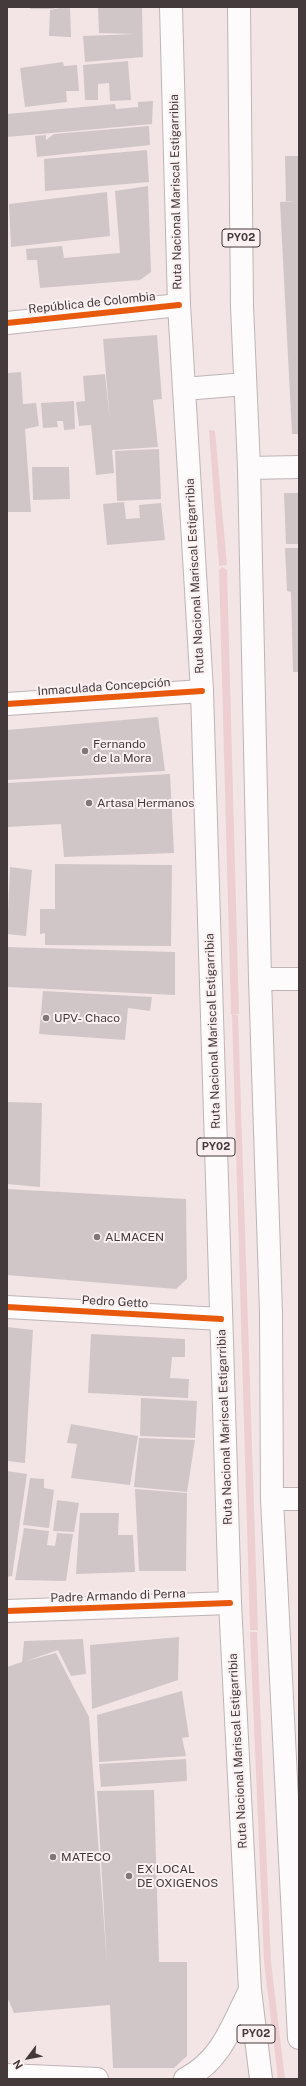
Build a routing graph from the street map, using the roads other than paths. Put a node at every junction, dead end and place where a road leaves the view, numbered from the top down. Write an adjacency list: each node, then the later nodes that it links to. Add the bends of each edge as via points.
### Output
1 (172, 7): 3 (main road, Ruta Nacional Mariscal Estigarribia / PY02)
2 (238, 7): 5 (main road, PY02)
3 (179, 305): 4 (main road, República de Colombia); 6 (main road, Ruta Nacional Mariscal Estigarribia / PY02)
4 (7, 323)
5 (245, 384): 6 (main road); 8 (main road, PY02)
6 (184, 389): 9 (main road, Ruta Nacional Mariscal Estigarribia / PY02)
7 (299, 467): 8 (main road)
8 (249, 468): 11 (main road, PY02)
9 (202, 691): 10 (main road, Inmaculada Concepción); 14 (main road, Ruta Nacional Mariscal Estigarribia / PY02)
10 (7, 704)
11 (260, 979): 12 (main road); 15 (main road, PY02, via 271,1313)
12 (299, 979)
13 (7, 1307): 14 (main road, Pedro Getto)
14 (221, 1319): 17 (main road, Ruta Nacional Mariscal Estigarribia / PY02)
15 (272, 1499): 16 (main road); 20 (main road, PY02)
16 (299, 1499)
17 (230, 1603): 18 (main road, Padre Armando di Perna); 19 (main road, Ruta Nacional Mariscal Estigarribia / PY02)
18 (7, 1611)
19 (250, 1990): 23 (main road, via 223,2044 208,2064); 24 (main road, Ruta Nacional Mariscal Estigarribia / PY02)
20 (299, 2032)
21 (7, 2074): 22 (main road)
22 (97, 2079)
23 (185, 2079)
24 (261, 2079)

